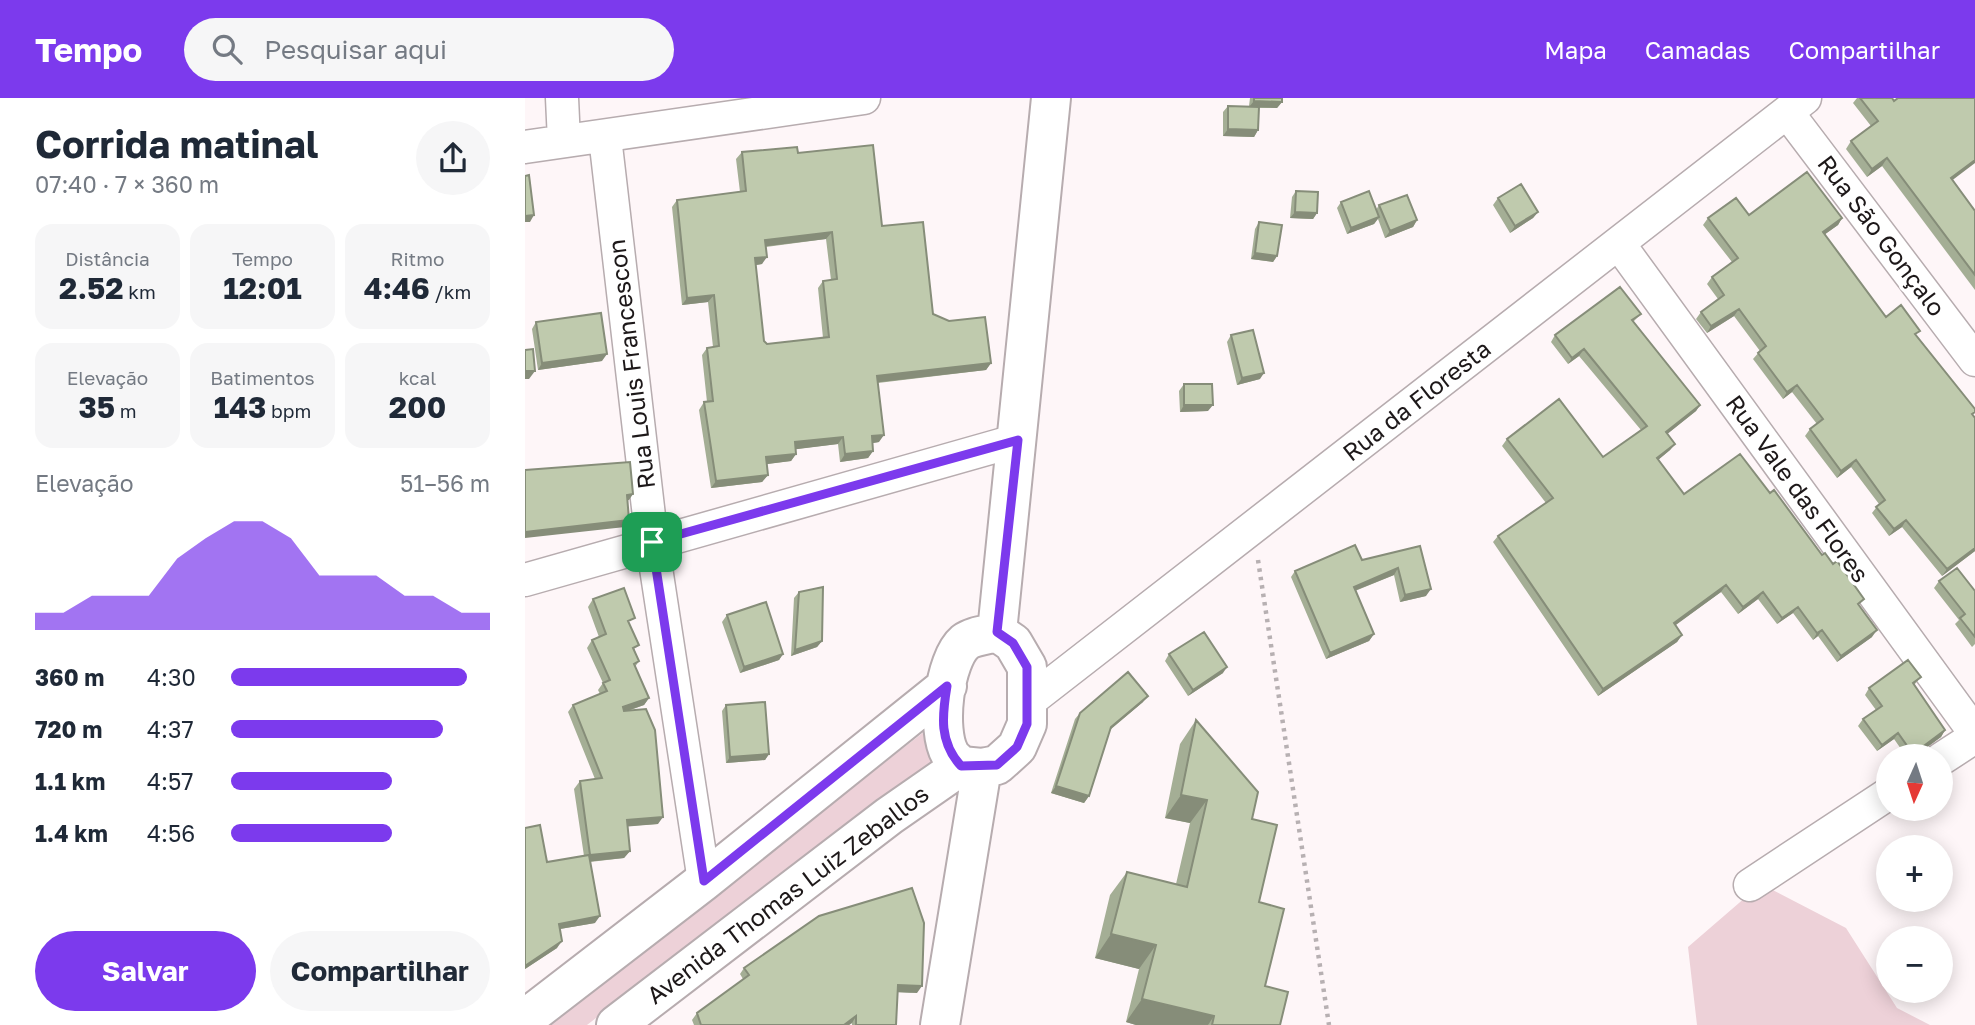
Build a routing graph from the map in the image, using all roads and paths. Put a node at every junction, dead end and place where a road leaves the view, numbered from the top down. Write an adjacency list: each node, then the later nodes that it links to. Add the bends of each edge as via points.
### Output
1 (562, 98): 6 (street)
2 (864, 98): 5 (street)
3 (1051, 98): 10 (main road)
4 (1796, 105): 8 (street, Rua da Floresta); 9 (street, Rua São Gonçalo)
5 (605, 137): 6 (street); 12 (street, Rua Louis Francescon)
6 (564, 141): 7 (street)
7 (525, 146)
8 (1619, 244): 11 (street, Rua da Floresta); 17 (street, Rua Vale das Flores)
9 (1975, 360)
10 (1018, 440): 12 (street); 14 (main road)
11 (1253, 528): 16 (street, Rua da Floresta); 26 (path)
12 (652, 542): 13 (street); 21 (street, Rua Louis Francescon)
13 (525, 580)
14 (997, 632): 15 (main road, via 967,640 957,651); 16 (main road, via 1013,643 1027,667)
15 (947, 686): 19 (main road, via 942,713 949,754); 21 (main road)
16 (1027, 703): 19 (main road, via 1027,724 1017,747 997,765)
17 (1975, 735): 18 (street)
18 (1953, 751)
19 (971, 767): 24 (main road, Avenida Thomas Luiz Zeballos, via 889,816); 25 (main road)
20 (1876, 802): 22 (street)
21 (704, 881): 23 (main road)
22 (1750, 885)
23 (525, 1019)
24 (615, 1025)
25 (940, 1025)
26 (1329, 1025)

